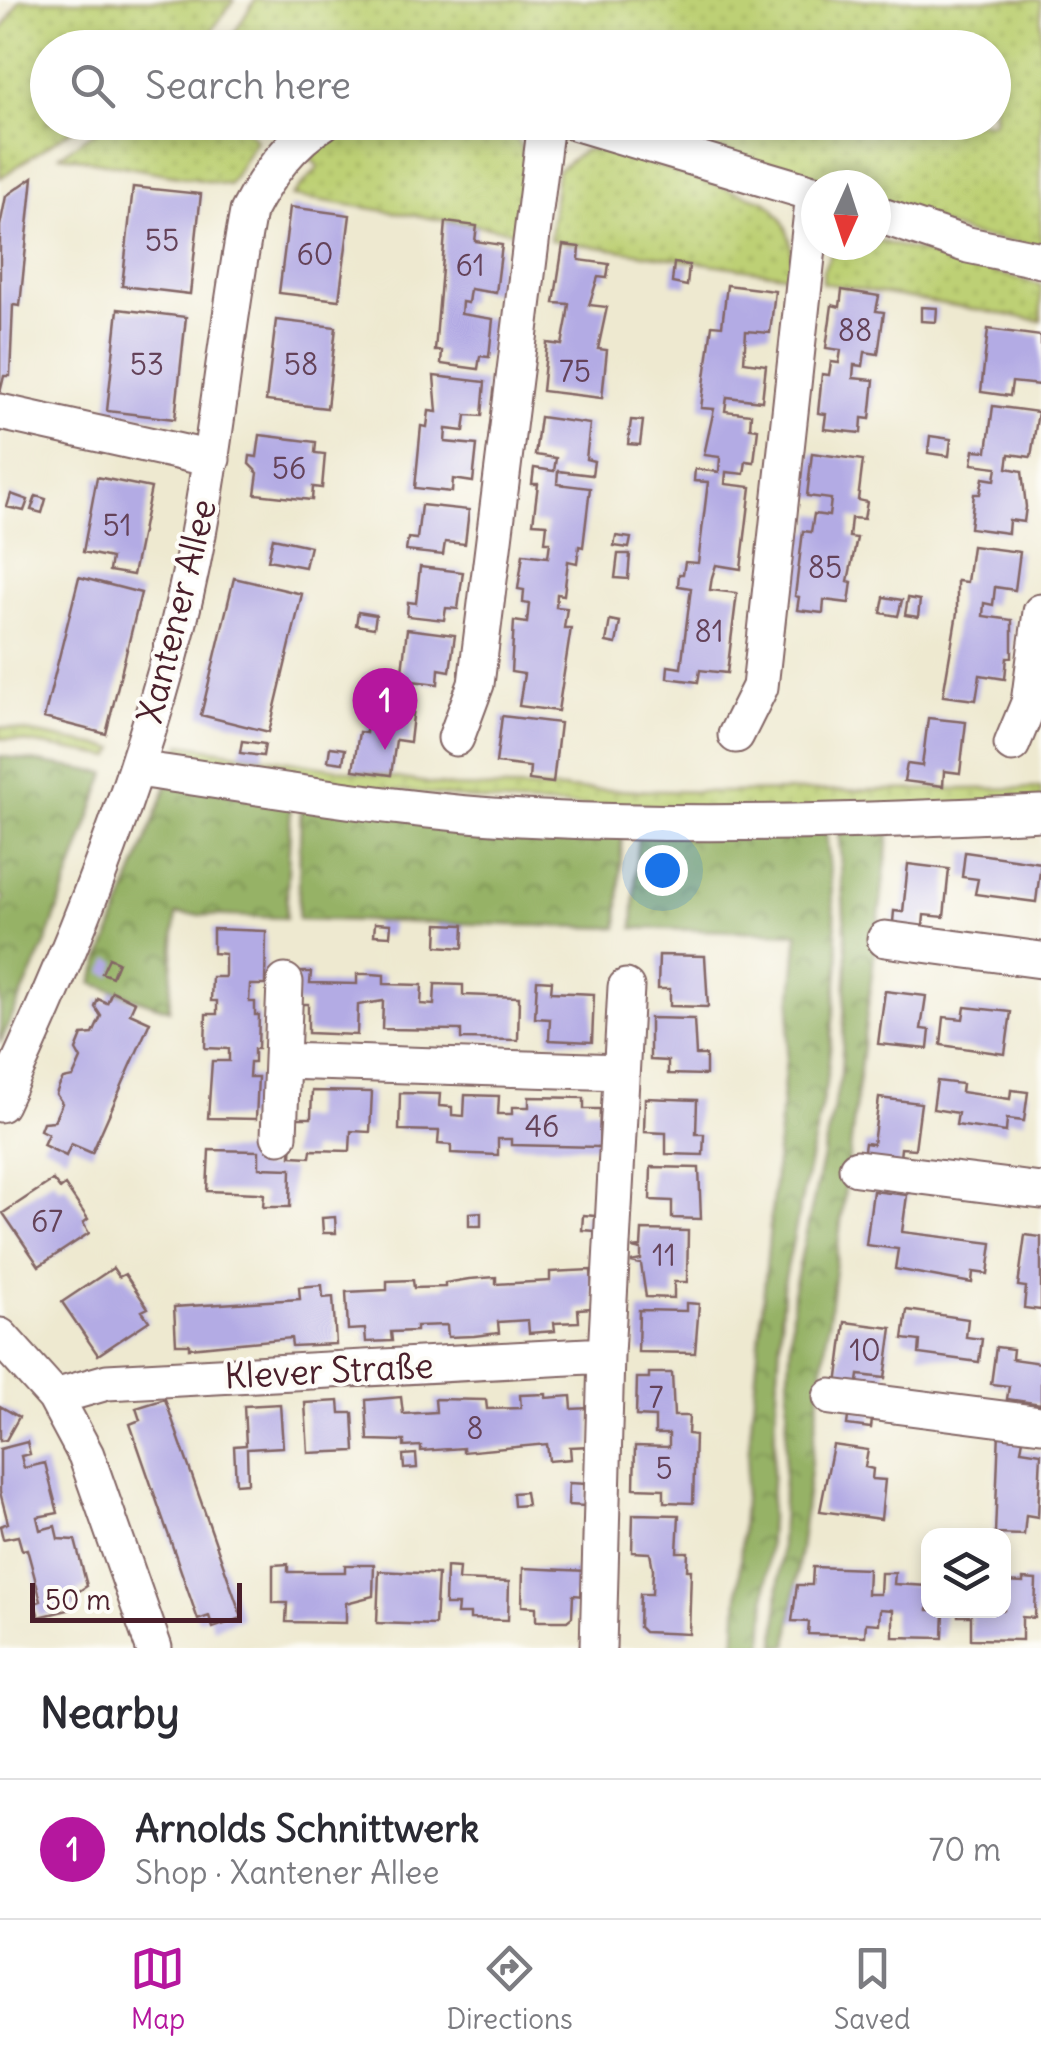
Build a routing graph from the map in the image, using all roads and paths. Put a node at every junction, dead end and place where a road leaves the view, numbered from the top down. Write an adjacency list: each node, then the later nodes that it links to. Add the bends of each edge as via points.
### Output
1 (302, 140): 9 (street, Xantener Allee, via 263,183 248,212)
2 (544, 140): 12 (street, via 476,684)
3 (634, 140): 4 (street)
4 (801, 190)
5 (891, 219): 7 (street)
6 (808, 260): 11 (street, via 760,688)
7 (1041, 260)
8 (0, 412): 9 (street)
9 (212, 459): 14 (street, Xantener Allee, via 179,620)
10 (1041, 612): 13 (street, via 1030,704)
11 (736, 735)
12 (456, 738)
13 (1012, 744)
14 (137, 769): 15 (street, via 296,795 542,819 741,823); 22 (street, Xantener Allee, via 90,900)
15 (1041, 813)
16 (885, 939): 17 (street)
17 (1041, 960)
18 (285, 982): 20 (street)
19 (626, 988): 21 (street)
20 (284, 1060): 21 (street); 23 (street)
21 (621, 1072): 27 (street)
22 (0, 1104)
23 (279, 1136)
24 (856, 1168): 25 (street)
25 (1041, 1191)
26 (0, 1336): 28 (street)
27 (606, 1355): 28 (street, Klever Straße, via 108,1382); 32 (street)
28 (55, 1396): 31 (street, via 86,1455)
29 (832, 1397): 30 (street)
30 (1041, 1424)
31 (154, 1648)
32 (598, 1648)

